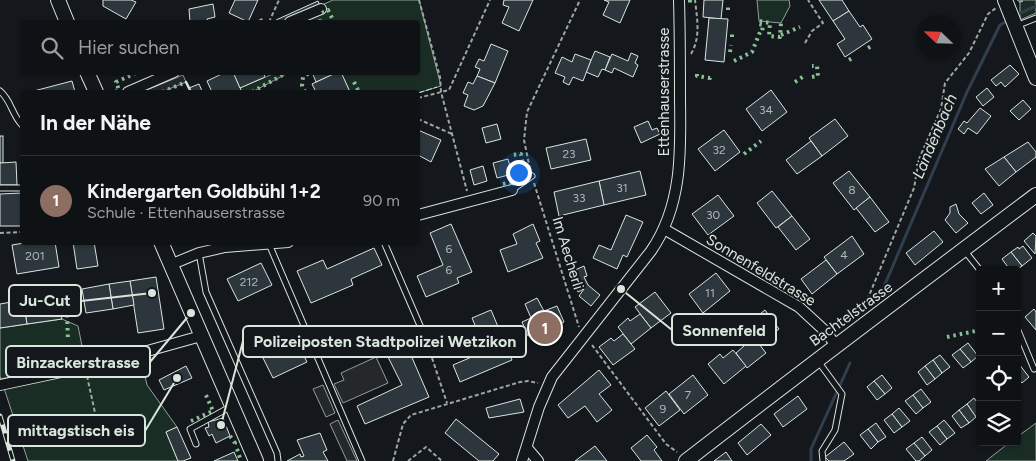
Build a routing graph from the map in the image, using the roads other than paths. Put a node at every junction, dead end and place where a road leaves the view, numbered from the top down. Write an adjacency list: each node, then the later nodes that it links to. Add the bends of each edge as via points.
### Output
1 (58, 0): 6 (street)
2 (678, 0): 22 (street, Ettenhauserstrasse, via 681,150 673,205)
3 (1007, 4): 8 (street)
4 (321, 9): 7 (street)
5 (1036, 18): 8 (lane)
6 (66, 20)
7 (295, 20)
8 (1014, 24): 11 (street)
9 (88, 75): 12 (street)
10 (167, 75): 13 (street)
11 (1036, 78)
12 (95, 90)
13 (133, 90)
14 (0, 91): 15 (lane, via 6,95)
15 (20, 123)
16 (532, 176): 19 (lane)
17 (0, 188): 18 (lane)
18 (20, 188)
19 (512, 190): 21 (street)
20 (1036, 195): 27 (street, Bachtelstrasse)
21 (420, 215)
22 (664, 229): 33 (street, Sonnenfeldstrasse, via 799,307); 40 (street, Ettenhauserstrasse, via 651,251 559,366 547,388)
23 (162, 245): 29 (street)
24 (238, 245): 28 (street)
25 (269, 245): 44 (lane)
26 (385, 245): 34 (lane)
27 (963, 250): 30 (lane); 33 (street, Bachtelstrasse)
28 (199, 253): 29 (street); 43 (lane, via 206,292)
29 (170, 265): 31 (street)
30 (977, 266)
31 (201, 336): 37 (street, via 140,354); 38 (street)
32 (1021, 338): 36 (lane)
33 (836, 344): 35 (street, Bachtelstrasse)
34 (431, 351)
35 (816, 359): 41 (street, Bachtelstrasse); 47 (lane, via 842,394 835,430 822,451)
36 (1034, 369)
37 (0, 385)
38 (232, 407): 39 (lane, via 190,429); 42 (street)
39 (196, 444)
40 (527, 448): 45 (street, Ettenhauserstrasse); 46 (street)
41 (684, 457)
42 (256, 461)
43 (278, 461)
44 (362, 461)
45 (522, 461)
46 (538, 461)
47 (823, 461)

